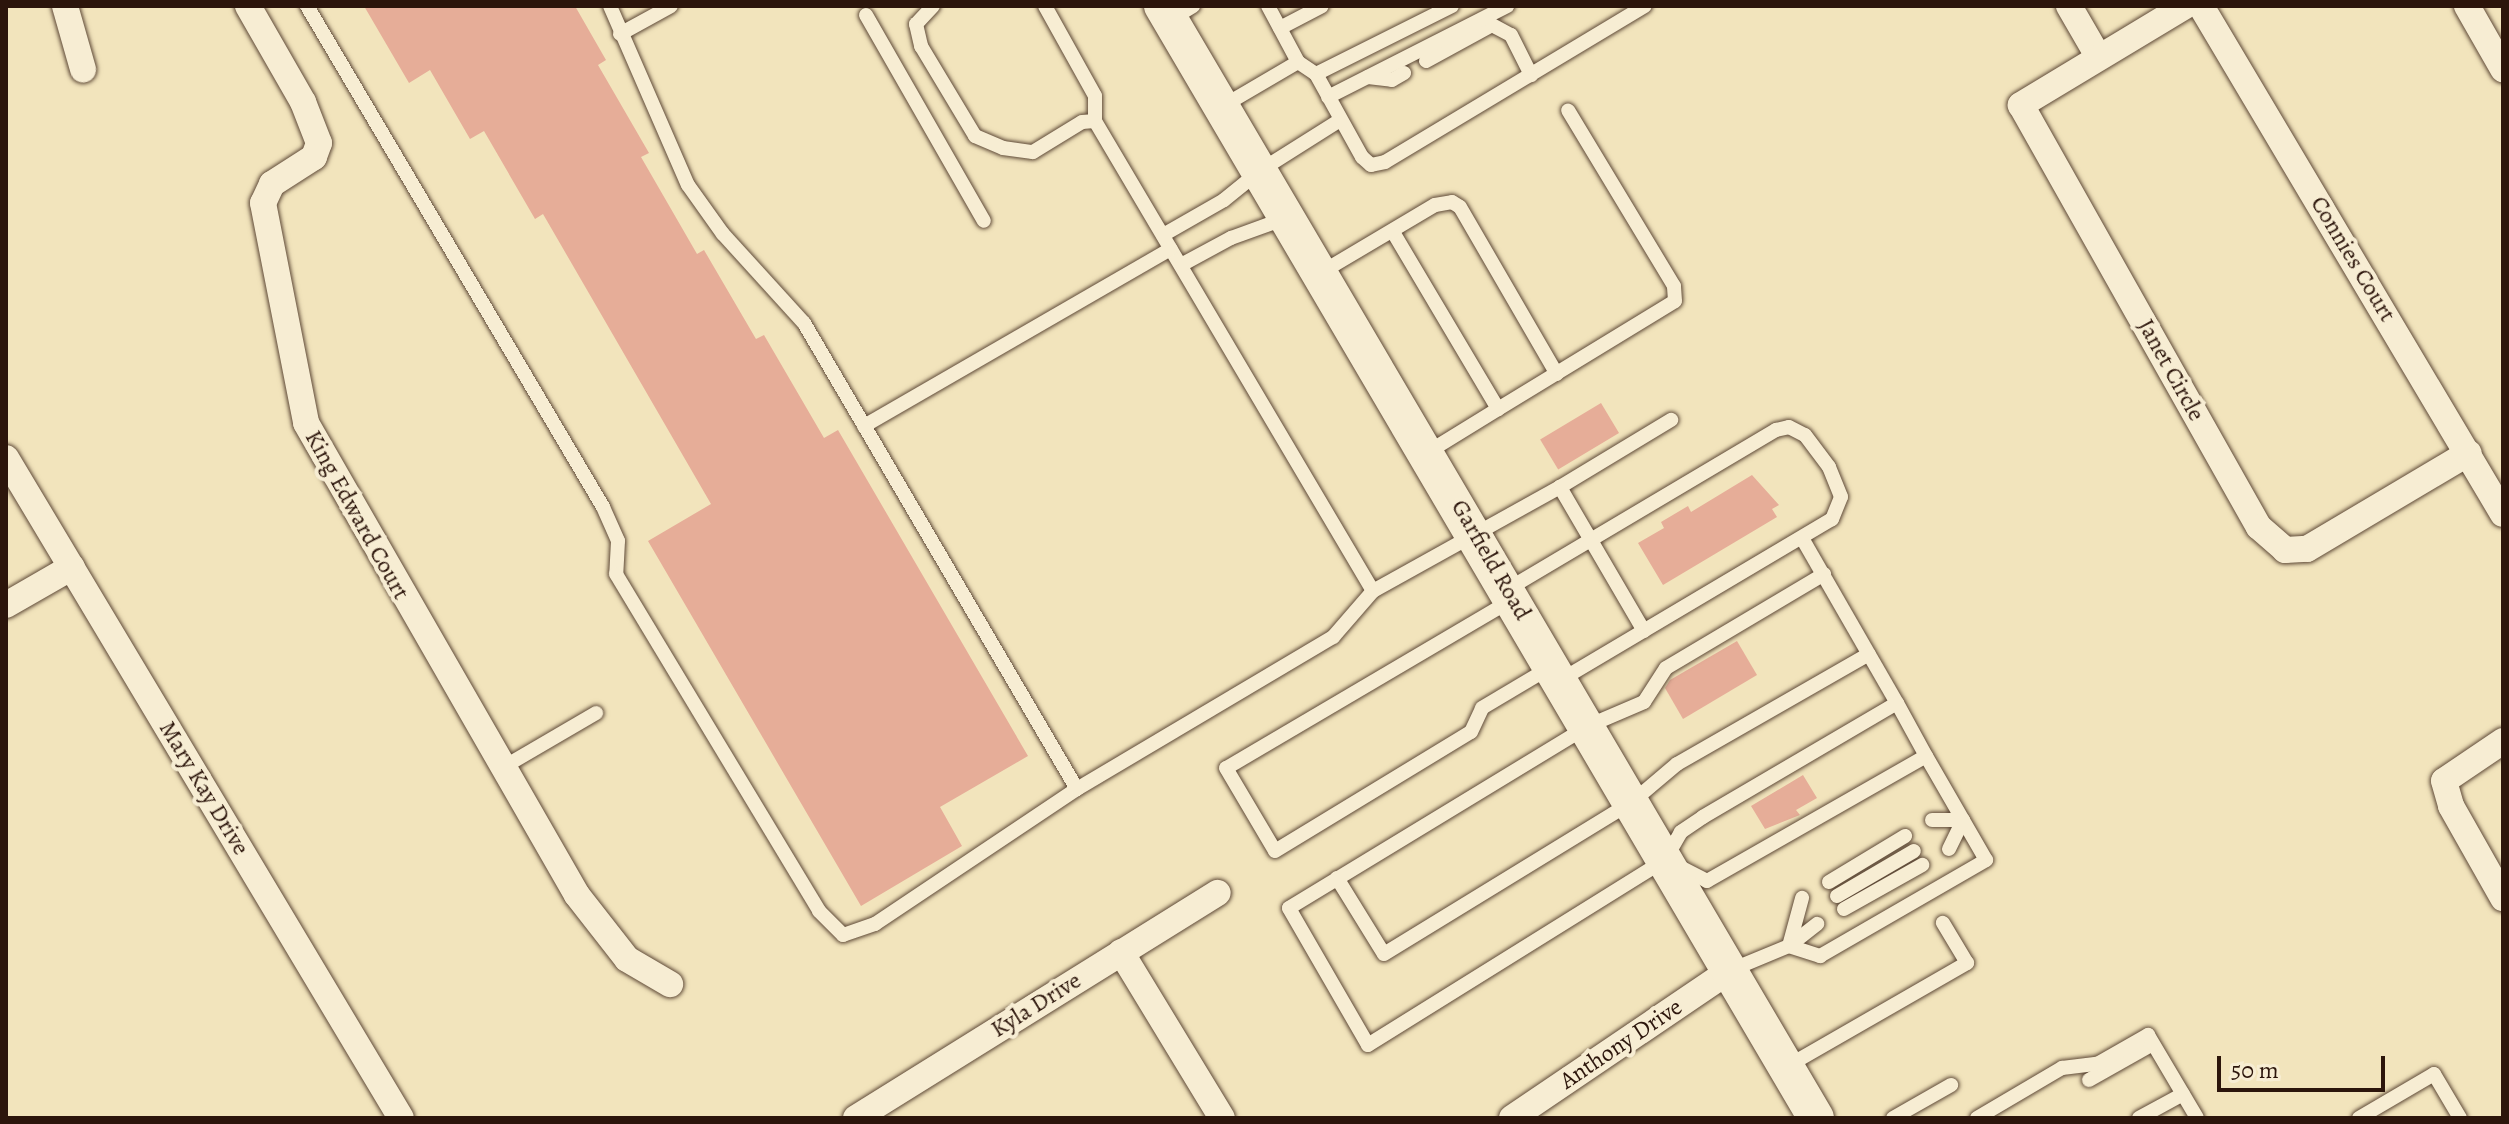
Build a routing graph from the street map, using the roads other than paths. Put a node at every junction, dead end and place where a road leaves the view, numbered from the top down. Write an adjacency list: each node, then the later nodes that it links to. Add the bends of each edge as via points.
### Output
1 (65, 6): 24 (street)
2 (248, 6): 68 (street, King Edward Court, via 303,102 319,143 314,157 272,184 263,203 299,405 336,483)
3 (307, 6): 69 (lane, via 603,507 618,541 616,574 819,911 843,935 875,924)
4 (610, 6): 20 (lane)
5 (671, 6): 20 (lane)
6 (933, 6): 34 (lane, via 916,24 921,46 975,136 1003,148 1033,152 1082,122)
7 (1045, 6): 34 (lane, via 1095,96)
8 (1268, 6): 19 (lane)
9 (1322, 6): 19 (lane)
10 (1452, 6): 27 (lane)
11 (1507, 6): 29 (lane)
12 (1645, 6): 28 (lane)
13 (2069, 6): 21 (street)
14 (2185, 6): 21 (street)
15 (2201, 6): 48 (street, Connies Court)
16 (2467, 6): 25 (street)
17 (1175, 11): 31 (main road, Garfield Road)
18 (866, 15): 37 (lane)
19 (1280, 28): 23 (lane)
20 (620, 34): 46 (lane, via 688,185 723,234 804,323)
21 (2098, 56): 48 (street, Janet Circle, via 2021,105 2270,539 2285,550 2307,549)
22 (1426, 61): 28 (lane, via 1492,25 1511,35)
23 (1298, 62): 27 (lane); 31 (lane)
24 (83, 69)
25 (2503, 69)
26 (1404, 73): 29 (lane, via 1392,80)
27 (1316, 74): 30 (lane)
28 (1531, 75): 33 (lane, via 1385,162 1371,165 1362,157)
29 (1368, 77): 30 (lane)
30 (1328, 97): 33 (lane)
31 (1222, 107): 35 (main road, Garfield Road)
32 (1568, 110): 43 (lane, via 1676,294 1667,308)
33 (1340, 120): 35 (lane)
34 (1095, 121): 39 (lane)
35 (1261, 170): 36 (main road, Garfield Road); 39 (lane, via 1224,200)
36 (1289, 217): 41 (lane, via 1231,238); 42 (main road, Garfield Road)
37 (984, 221)
38 (1393, 232): 42 (lane); 43 (lane, via 1435,205 1452,202 1460,207); 44 (lane)
39 (1163, 235): 40 (lane)
40 (1171, 249): 41 (lane); 46 (lane)
41 (1181, 265): 57 (lane)
42 (1322, 272): 47 (main road, Garfield Road)
43 (1557, 374): 44 (lane)
44 (1498, 409): 47 (lane)
45 (1671, 420): 50 (lane)
46 (864, 426): 69 (lane)
47 (1428, 452): 52 (main road, Garfield Road)
48 (2469, 453): 51 (street, Connies Court)
49 (6, 458): 55 (street, Mary Kay Drive)
50 (1560, 487): 52 (lane); 54 (lane)
51 (2503, 514)
52 (1478, 537): 57 (lane); 58 (main road, Garfield Road)
53 (1802, 538): 54 (lane, via 1832,519 1841,497 1818,450 1789,427); 56 (lane); 60 (lane)
54 (1591, 540): 58 (lane); 60 (lane)
55 (72, 567): 59 (street); 94 (street, Mary Kay Drive)
56 (1824, 574): 61 (lane); 65 (lane, via 1666,668 1644,702)
57 (1373, 591): 69 (lane, via 1333,637)
58 (1511, 594): 62 (main road, Garfield Road); 62 (lane, via 1226,768 1275,851 1471,732 1482,708)
59 (6, 605)
60 (1644, 631): 62 (lane)
61 (1869, 654): 63 (lane); 70 (lane, via 1677,764)
62 (1557, 673): 65 (main road, Garfield Road)
63 (1897, 703): 67 (lane); 77 (lane, via 1681,832)
64 (596, 713): 68 (lane)
65 (1588, 726): 70 (main road, Garfield Road); 79 (lane)
66 (2503, 741): 82 (street, via 2444,781 2451,806)
67 (1926, 756): 72 (lane); 77 (lane, via 1707,881)
68 (502, 768): 87 (street, King Edward Court, via 603,933 627,959)
69 (1077, 789)
70 (1632, 802): 77 (main road, Garfield Road); 79 (lane, via 1384,954)
71 (1932, 820): 72 (lane)
72 (1963, 820): 73 (lane); 75 (lane); 84 (lane, via 1986,860 1820,956)
73 (1941, 835)
74 (1905, 836): 80 (lane)
75 (1949, 849)
76 (1914, 851): 78 (lane, via 1841,902)
77 (1665, 860): 79 (lane, via 1368,1045 1289,908); 86 (main road, Garfield Road)
78 (1922, 865)
79 (1337, 878)
80 (1829, 882)
81 (1218, 893): 85 (street, Kyla Drive)
82 (2503, 898)
83 (1943, 923): 89 (lane, via 1967,963)
84 (1789, 946): 84 (lane, via 1810,911); 86 (lane)
85 (1121, 952): 95 (street, Kyla Drive); 96 (street)
86 (1731, 970): 89 (main road, Garfield Road); 97 (street, Anthony Drive)
87 (670, 984)
88 (2153, 1044): 90 (lane); 92 (lane); 100 (lane, via 2148,1035 2097,1064 2062,1068)
89 (1786, 1067): 98 (main road, Garfield Road)
90 (2089, 1080)
91 (1951, 1085): 99 (lane)
92 (2183, 1094): 93 (lane); 101 (lane)
93 (2146, 1116)
94 (401, 1118)
95 (856, 1118)
96 (1222, 1118)
97 (1512, 1118)
98 (1816, 1118)
99 (1893, 1118)
100 (1977, 1118)
101 (2197, 1118)
102 (2359, 1118): 103 (lane, via 2434,1074)
103 (2460, 1118)

